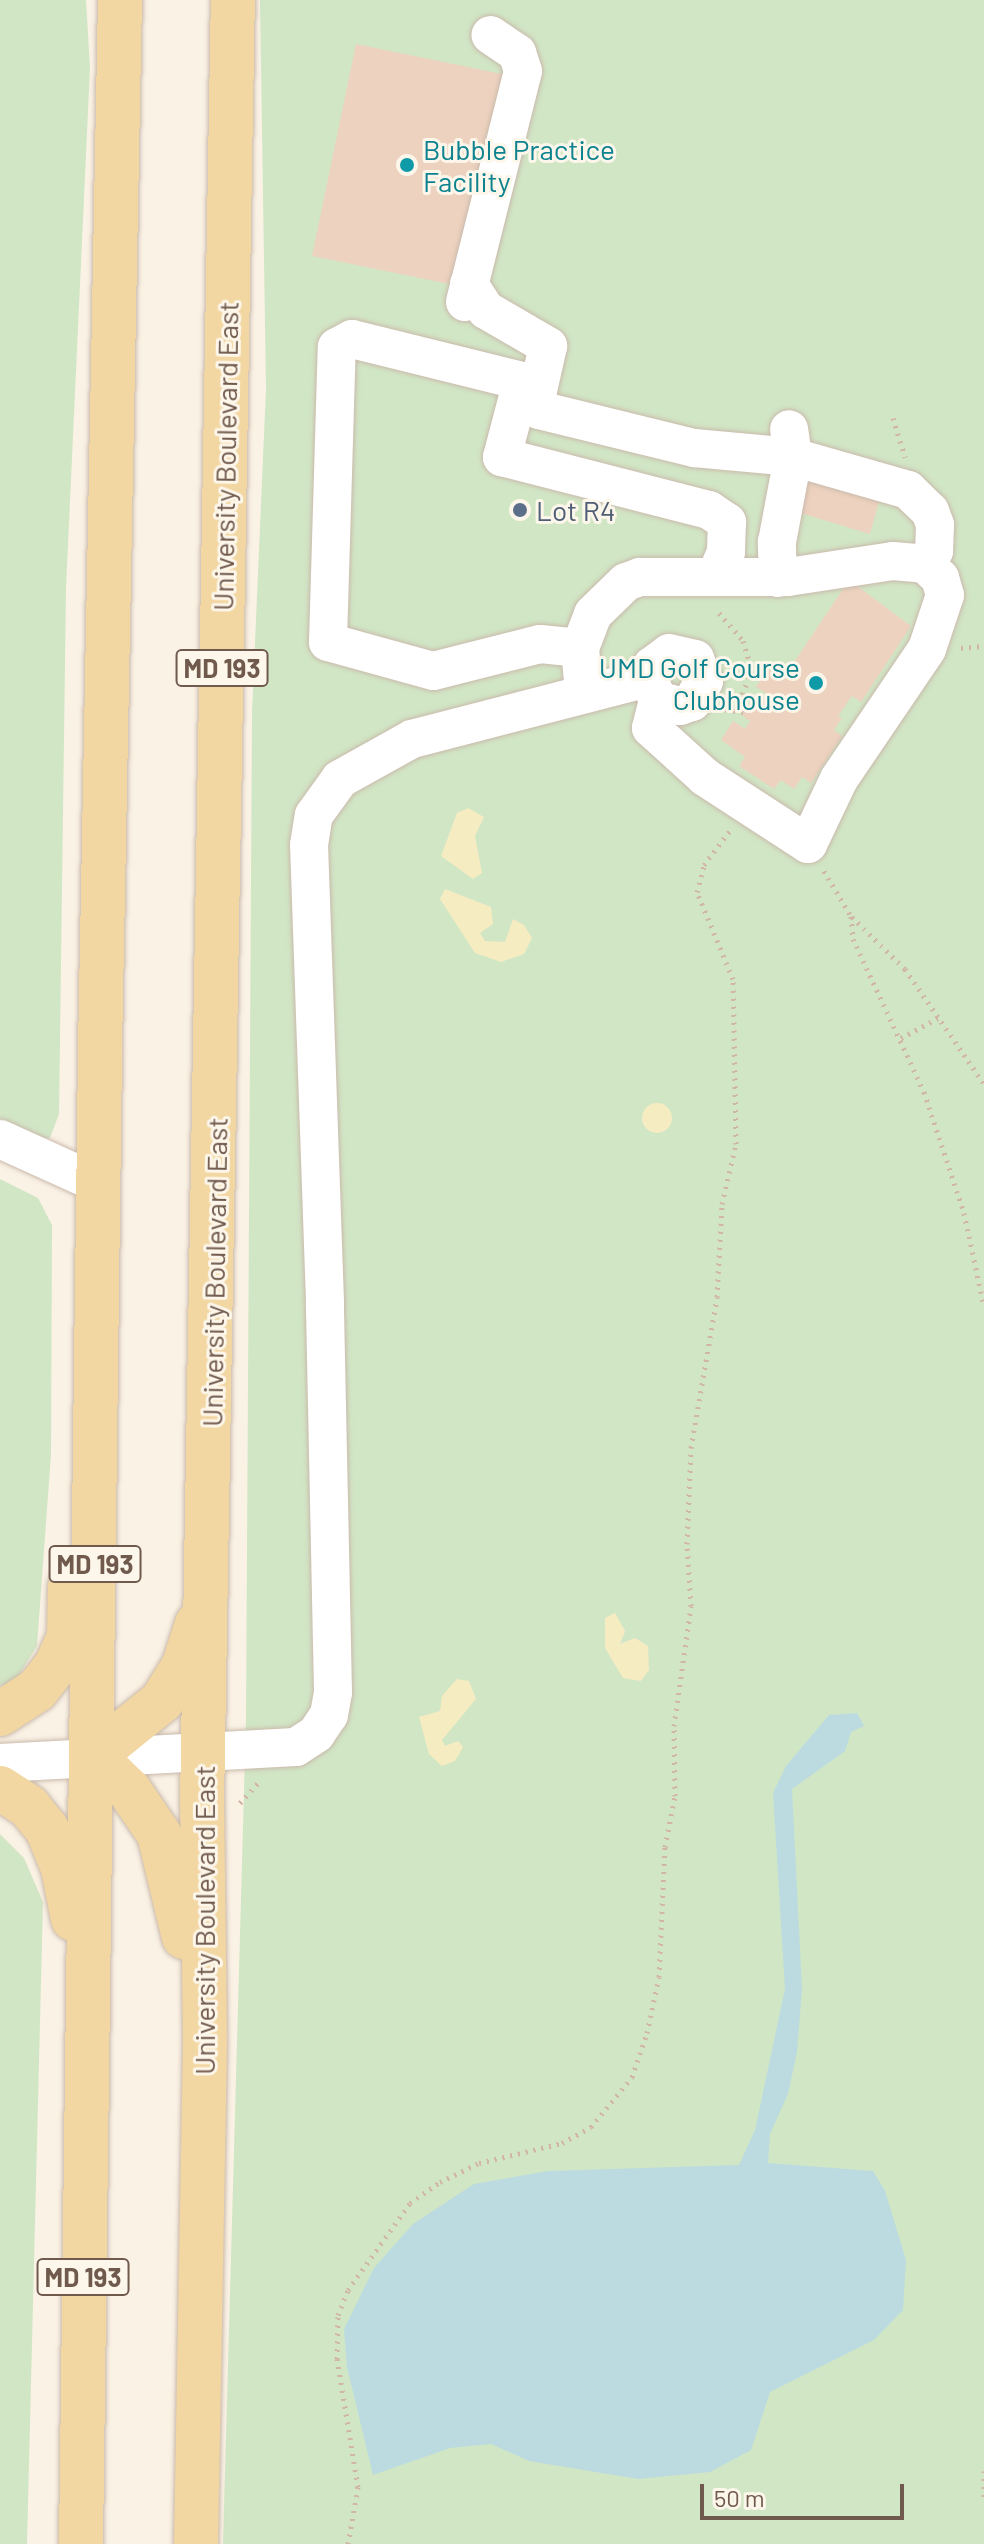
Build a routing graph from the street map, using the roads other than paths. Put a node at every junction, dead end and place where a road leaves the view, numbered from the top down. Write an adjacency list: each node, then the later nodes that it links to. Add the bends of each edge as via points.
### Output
1 (120, 0): 11 (main road, MD 193)
2 (233, 0): 13 (main road, University Boulevard East / MD 193)
3 (490, 35): 4 (street, via 517,53 523,71 467,293 548,346 535,404 539,410 694,448)
4 (791, 443): 5 (street, via 908,490 923,502 937,538); 7 (street, via 777,542)
5 (925, 564): 7 (street, via 893,561); 9 (street, via 940,578 945,595 927,649 839,779 808,844 705,777 651,728 653,689)
6 (717, 573): 7 (street); 8 (street, via 626,582 593,614); 8 (street, via 726,552 727,522 709,510 502,457 522,381 352,339 337,347 328,642 433,671 540,644)
7 (778, 578)
8 (580, 648): 9 (street)
9 (584, 693): 16 (street, via 447,727 383,752 340,779 314,815 309,845 333,1692 329,1715 316,1734 296,1747)
10 (0, 1139): 11 (street)
11 (99, 1184): 12 (main road, MD 193)
12 (96, 1373): 14 (main road, via 74,1430 69,1637 37,1690); 17 (main road, MD 193)
13 (207, 1555): 16 (main road, University Boulevard East / MD 193); 17 (main road, via 196,1630 170,1690 147,1717)
14 (0, 1714)
15 (0, 1734): 17 (street)
16 (203, 1754): 17 (street); 21 (main road, University Boulevard East / MD 193)
17 (94, 1756): 18 (street); 20 (main road, MD 193); 21 (main road, via 148,1815 167,1854)
18 (0, 1763)
19 (0, 1788): 20 (main road, via 29,1807 56,1845)
20 (87, 2009): 22 (main road, MD 193)
21 (205, 2041): 23 (main road, University Boulevard East / MD 193)
22 (81, 2544)
23 (196, 2544)

